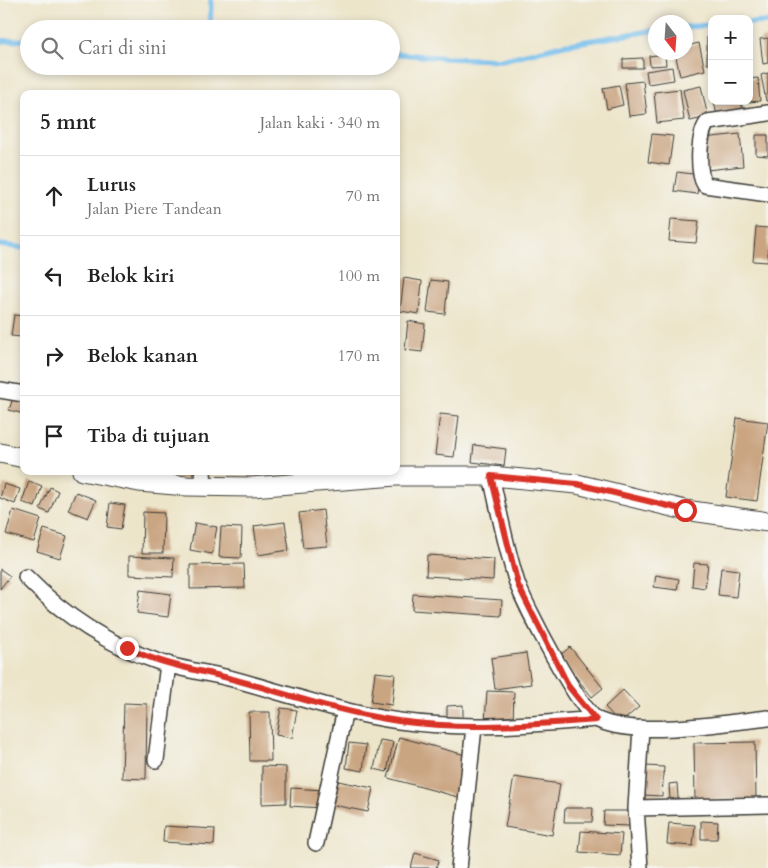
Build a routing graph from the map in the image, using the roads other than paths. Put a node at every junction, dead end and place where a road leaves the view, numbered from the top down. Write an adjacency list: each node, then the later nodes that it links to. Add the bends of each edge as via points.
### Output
1 (768, 113): 2 (street, via 708,122 702,136 700,164 703,182 707,186)
2 (768, 194)
3 (0, 390): 4 (street)
4 (20, 393)
5 (0, 453): 6 (street)
6 (20, 457)
7 (400, 474): 10 (street)
8 (103, 475): 11 (street, via 140,482)
9 (385, 475): 11 (street, via 251,487)
10 (491, 476): 12 (street, via 577,484 685,510); 17 (street, via 518,585 569,687)
11 (204, 479)
12 (768, 522)
13 (26, 578): 14 (street, via 50,602 89,629 146,657)
14 (168, 664): 15 (street); 20 (street)
15 (345, 710): 18 (street, via 398,721); 23 (street)
16 (768, 718): 19 (street)
17 (596, 720): 18 (street); 19 (street)
18 (474, 726): 24 (street)
19 (641, 728): 22 (street)
20 (156, 760)
21 (768, 805): 22 (street)
22 (636, 808): 25 (street)
23 (316, 843)
24 (459, 868)
25 (640, 868)

